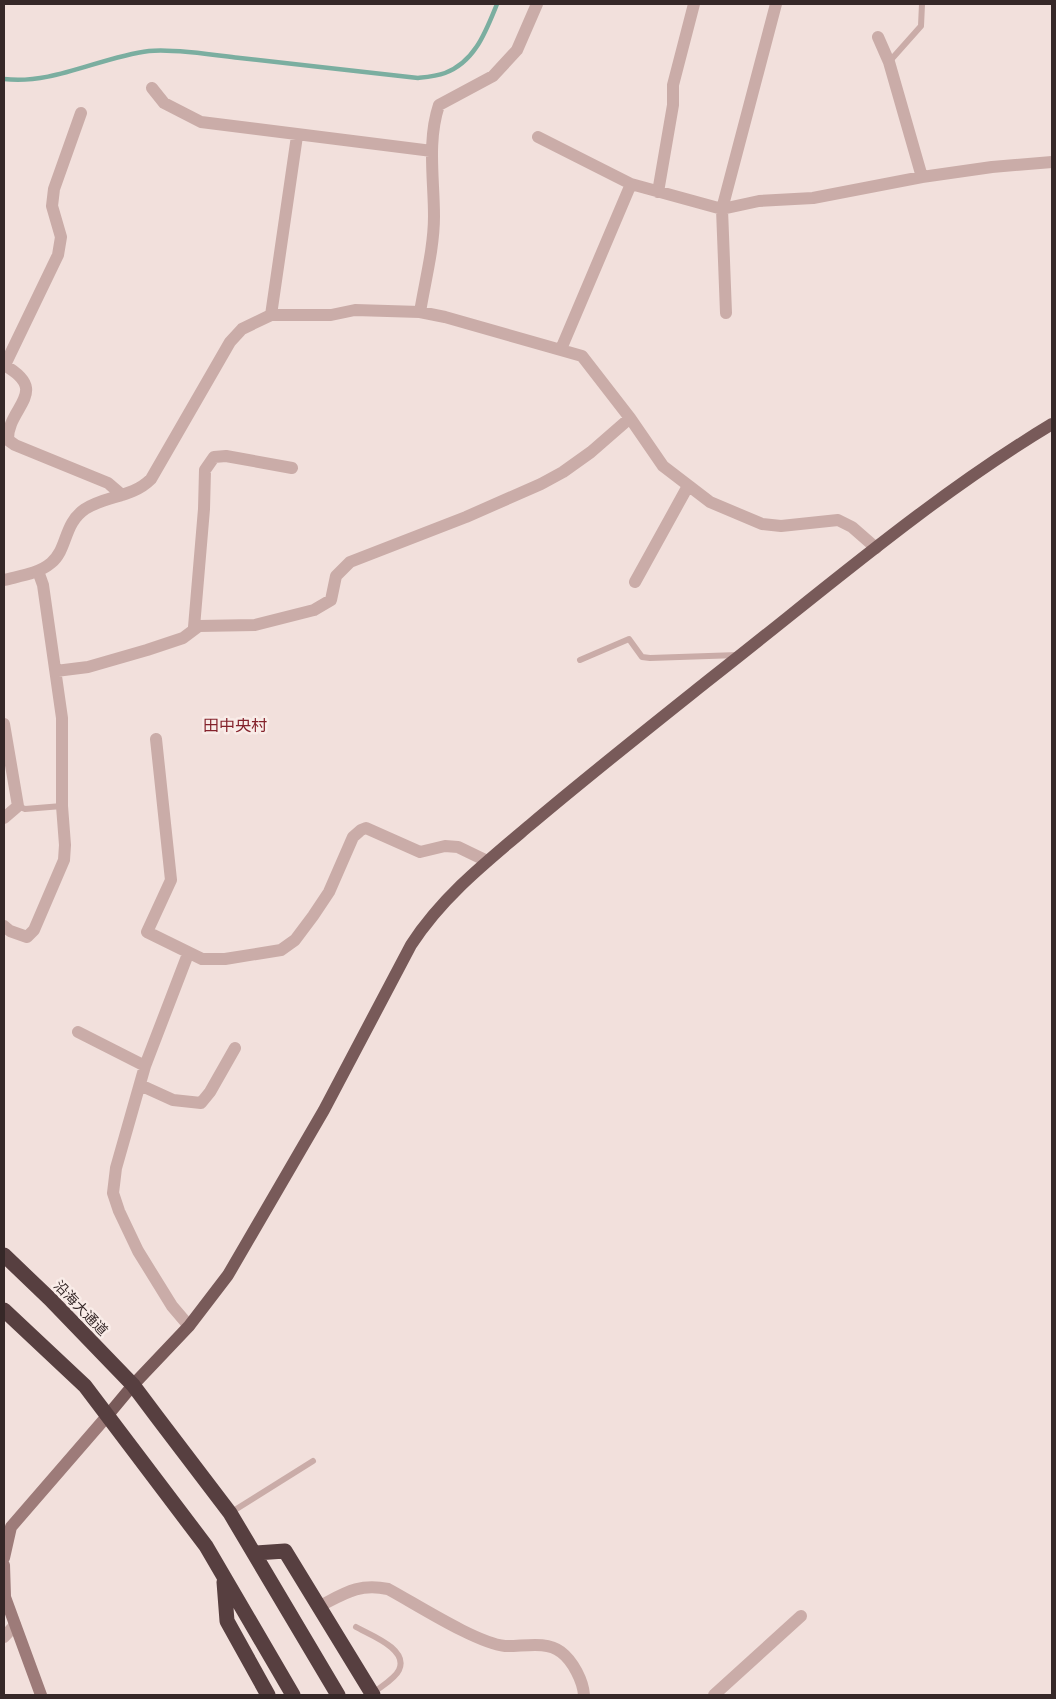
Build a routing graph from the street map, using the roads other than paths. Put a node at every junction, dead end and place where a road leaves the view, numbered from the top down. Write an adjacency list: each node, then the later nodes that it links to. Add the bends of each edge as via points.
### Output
1 (537, 4): 11 (street, via 517,50 493,76 439,105 433,121)
2 (694, 4): 15 (street, via 673,85 673,105)
3 (776, 4): 16 (street)
4 (922, 4): 6 (lane, via 922,26)
5 (878, 37): 6 (street)
6 (890, 62): 13 (street)
7 (152, 88): 9 (street, via 164,103 200,122)
8 (81, 113): 21 (street, via 54,189 52,206 61,237 58,256)
9 (296, 136): 11 (street); 19 (street)
10 (538, 137): 14 (street)
11 (432, 151): 17 (street, via 434,218)
12 (1052, 162): 13 (street, via 1038,161)
13 (922, 177): 16 (street, via 814,198 759,201)
14 (631, 184): 15 (street); 20 (street)
15 (658, 192): 16 (street)
16 (722, 209): 18 (street)
17 (420, 312): 19 (street, via 355,310 331,315); 20 (street)
18 (726, 313)
19 (271, 315): 26 (street, via 242,329 230,342 151,479 141,489)
20 (561, 349): 22 (street, via 582,356)
21 (4, 365): 26 (street, via 26,385 26,398 8,432 8,440 14,446 108,484)
22 (630, 418): 25 (street, via 663,466); 31 (street, via 591,452 541,484 350,562 336,576 331,600 314,610 255,625)
23 (1052, 424): 27 (main road)
24 (292, 468): 31 (street, via 226,456 214,457 205,470)
25 (688, 486): 27 (street, via 710,502 762,524 781,526 838,520 852,527); 30 (street)
26 (122, 495): 28 (street, via 84,510 68,526 62,547 52,563)
27 (876, 548): 32 (main road)
28 (38, 571): 29 (street); 34 (street)
29 (4, 580)
30 (635, 582)
31 (194, 628): 34 (street, via 183,638 147,650 88,668)
32 (741, 655): 33 (lane, via 642,657 629,639); 40 (main road, via 594,771)
33 (580, 660)
34 (56, 671): 38 (street, via 62,718)
35 (4, 724): 37 (street)
36 (156, 739): 42 (street, via 171,880 147,932)
37 (18, 806): 38 (lane, via 25,809); 39 (street)
38 (62, 806): 41 (street, via 64,860 34,930 27,937)
39 (4, 818)
40 (487, 861): 42 (street, via 458,847 445,846 420,852 366,828 353,837 330,892 295,940 281,950 225,959 202,959); 49 (main road, via 426,921 244,1250)
41 (4, 926)
42 (188, 954): 45 (street)
43 (78, 1032): 45 (street)
44 (235, 1048): 46 (street, via 201,1103 173,1100)
45 (146, 1066): 46 (street)
46 (140, 1085): 49 (street, via 116,1168 113,1193 138,1251 172,1306)
47 (4, 1255): 50 (highway, 沿海大通道)
48 (4, 1310): 51 (highway, via 85,1386)
49 (190, 1326): 50 (main road)
50 (132, 1385): 51 (main road); 53 (highway, 沿海大通道)
51 (108, 1416): 55 (main road, via 11,1527); 57 (highway, via 206,1546)
52 (313, 1461): 53 (lane)
53 (230, 1513): 54 (highway, 沿海大通道)
54 (256, 1553): 58 (highway, via 285,1551); 67 (highway, 沿海大通道)
55 (4, 1558)
56 (4, 1565): 60 (main road, via 5,1597)
57 (224, 1578): 65 (highway, via 227,1621); 66 (highway)
58 (320, 1606): 63 (highway); 68 (street, via 357,1587 388,1589 484,1640 505,1646 532,1644 561,1652 578,1674)
59 (801, 1616): 69 (street)
60 (15, 1625): 62 (street); 64 (main road)
61 (356, 1627): 63 (lane, via 396,1650 401,1661 398,1672)
62 (4, 1637)
63 (372, 1694)
64 (40, 1695)
65 (268, 1695)
66 (293, 1695)
67 (338, 1695)
68 (584, 1695)
69 (714, 1695)

